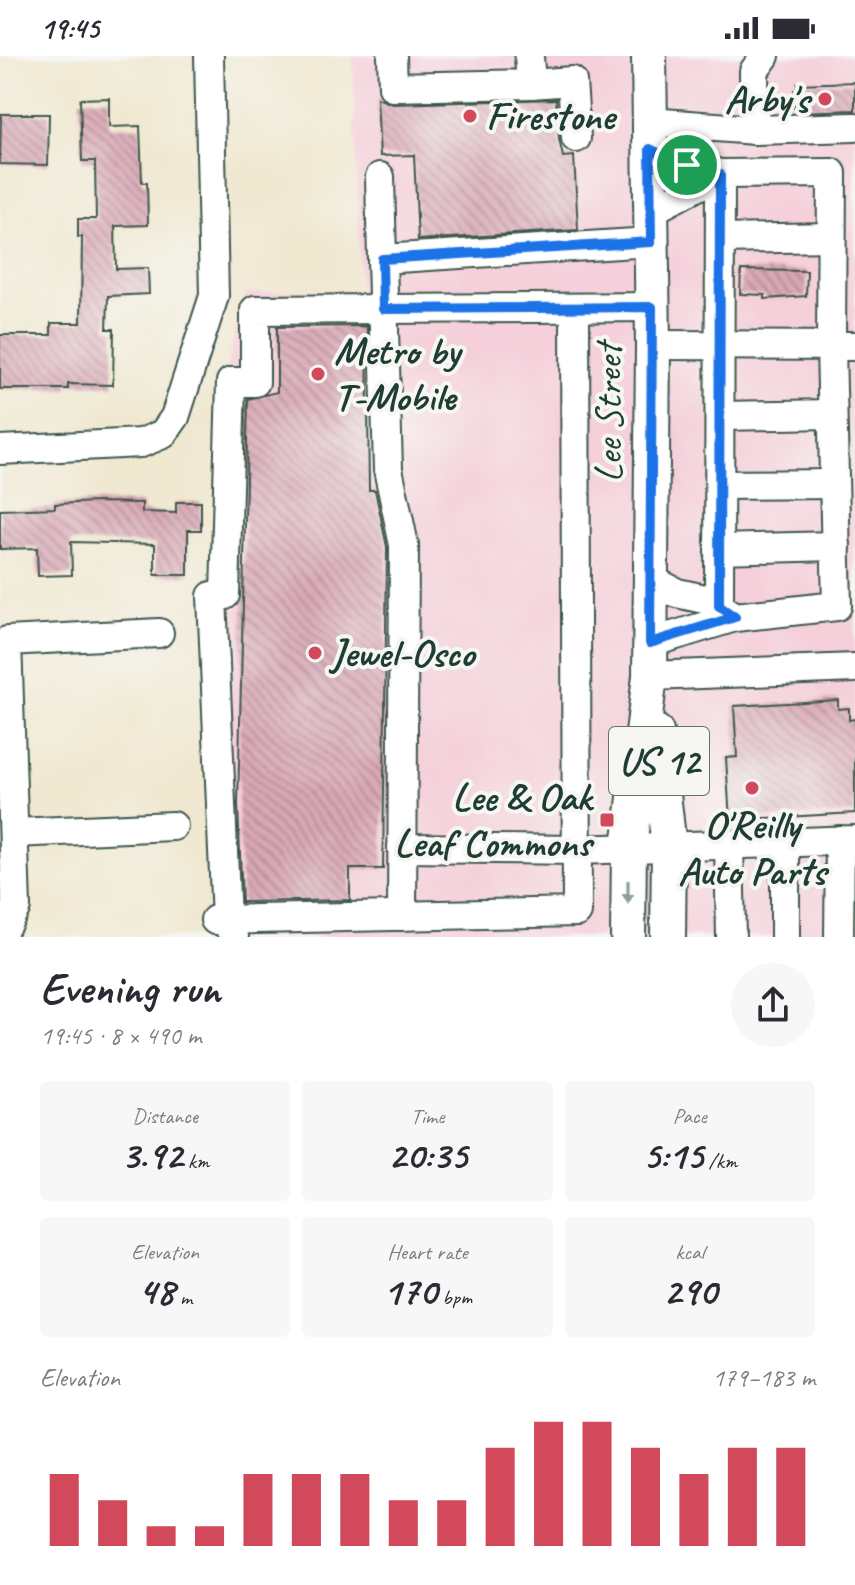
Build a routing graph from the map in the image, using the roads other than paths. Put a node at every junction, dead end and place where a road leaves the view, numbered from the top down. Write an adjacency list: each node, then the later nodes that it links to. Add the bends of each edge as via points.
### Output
1 (209, 56): 24 (street, via 214,296 175,417 163,434 141,443)
2 (392, 56): 5 (street, via 393,87)
3 (649, 56): 8 (main road, Lee Street / US 12)
4 (765, 56): 7 (street, via 754,71)
5 (530, 70): 9 (street, via 572,81)
6 (855, 127): 7 (street)
7 (755, 130): 8 (street)
8 (650, 136): 10 (street, via 674,161); 12 (main road, Lee Street / US 12)
9 (576, 138)
10 (720, 174): 12 (street); 13 (street, via 832,173); 14 (street)
11 (380, 177): 15 (street)
12 (651, 226): 15 (street); 16 (main road, Lee Street / US 12)
13 (831, 237): 14 (street); 21 (street)
14 (720, 239): 20 (street)
15 (382, 259): 17 (street)
16 (652, 307): 18 (street); 19 (main road, Lee Street / US 12)
17 (383, 309): 18 (street); 43 (street, via 388,469 404,545); 46 (street, via 255,310 255,382 231,382 225,595 212,596)
18 (575, 309): 44 (street)
19 (653, 345): 20 (street); 29 (main road, Lee Street / US 12)
20 (720, 345): 21 (street); 23 (street)
21 (843, 346): 22 (street)
22 (832, 414): 23 (street); 25 (street)
23 (720, 416): 26 (street)
24 (0, 450)
25 (834, 484): 26 (street); 27 (street)
26 (720, 485): 28 (street)
27 (836, 546): 28 (street); 30 (street)
28 (719, 549): 31 (street)
29 (650, 579): 31 (street); 33 (main road, Lee Street / US 12)
30 (846, 606): 31 (street)
31 (727, 612): 33 (street)
32 (159, 633): 35 (street, via 7,641)
33 (650, 659): 34 (street); 41 (main road, Lee Street / US 12); 42 (main road, Lee Street / US 12)
34 (855, 668)
35 (6, 765): 37 (street)
36 (173, 826): 37 (street)
37 (14, 833): 48 (street, via 16,907)
38 (848, 840): 39 (street); 53 (street)
39 (785, 842): 40 (street); 52 (street)
40 (729, 844): 42 (street); 51 (street)
41 (629, 847): 42 (street); 44 (street); 49 (main road, Lee Street / US 12, one-way to 49)
42 (669, 847): 50 (main road, Lee Street / US 12)
43 (402, 848): 44 (street); 45 (street)
44 (577, 850): 45 (street, via 577,912)
45 (402, 916): 47 (street)
46 (225, 926): 47 (street)
47 (311, 928)
48 (0, 930)
49 (628, 937)
50 (668, 937)
51 (731, 937)
52 (785, 937)
53 (839, 937)

